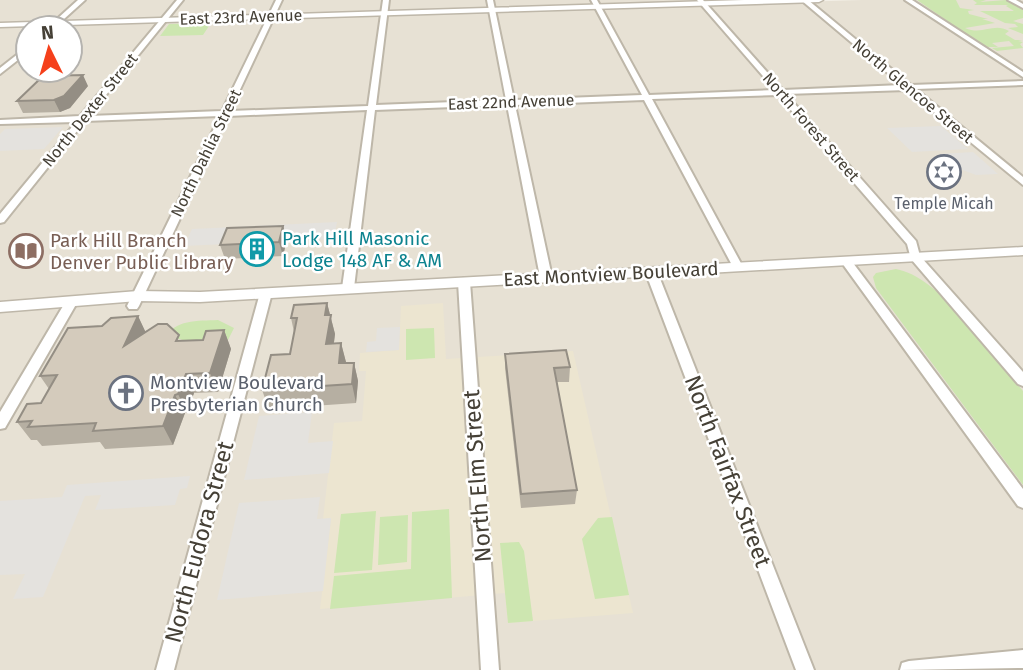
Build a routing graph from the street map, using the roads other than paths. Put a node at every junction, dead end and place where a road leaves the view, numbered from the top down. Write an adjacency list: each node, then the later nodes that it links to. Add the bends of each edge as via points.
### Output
1 (82, 0): 14 (street)
2 (180, 0): 16 (street, North Dexter Street)
3 (279, 0): 15 (street, North Dahlia Street)
4 (386, 0): 13 (street)
5 (804, 0): 6 (street, East 23rd Avenue); 9 (street, East 23rd Avenue); 22 (street, North Glencoe Street)
6 (819, 0)
7 (908, 0): 20 (street)
8 (1011, 0): 12 (street)
9 (701, 2): 10 (street, East 23rd Avenue); 23 (street, North Forest Street)
10 (596, 3): 11 (street, East 23rd Avenue); 24 (street)
11 (491, 5): 13 (street, East 23rd Avenue); 25 (street)
12 (1023, 6)
13 (384, 13): 15 (street, East 23rd Avenue); 26 (street)
14 (66, 14)
15 (271, 17): 16 (street, East 23rd Avenue); 27 (street, North Dahlia Street)
16 (163, 20): 17 (street, East 23rd Avenue); 28 (street, North Dexter Street)
17 (84, 24)
18 (14, 60): 19 (street)
19 (0, 72)
20 (1023, 75)
21 (1023, 83): 22 (street, East 22nd Avenue)
22 (908, 87): 23 (street, East 22nd Avenue); 30 (street, North Glencoe Street)
23 (781, 92): 24 (street, East 22nd Avenue); 33 (street, North Forest Street, via 912,243)
24 (647, 97): 25 (street, East 22nd Avenue); 35 (street)
25 (512, 102): 26 (street, East 22nd Avenue); 37 (street)
26 (372, 108): 27 (street, East 22nd Avenue); 39 (street)
27 (225, 114): 28 (street, East 22nd Avenue); 41 (street, North Dahlia Street)
28 (83, 119): 29 (street, East 22nd Avenue); 31 (street, North Dexter Street)
29 (0, 122)
30 (1023, 182)
31 (0, 220)
32 (1023, 251): 33 (street, East Montview Boulevard)
33 (915, 257): 34 (street, East Montview Boulevard); 44 (street, North Forest Street)
34 (846, 261): 35 (street, East Montview Boulevard); 46 (street)
35 (738, 267): 36 (street, East Montview Boulevard)
36 (651, 271): 37 (street, East Montview Boulevard); 50 (street, North Fairfax Street)
37 (546, 277): 38 (street, East Montview Boulevard)
38 (464, 282): 39 (street, East Montview Boulevard); 49 (street, North Elm Street)
39 (348, 288): 40 (street, East Montview Boulevard)
40 (266, 293): 41 (street, East Montview Boulevard); 48 (street, North Eudora Street)
41 (136, 301): 42 (street, East Montview Boulevard)
42 (69, 305): 43 (street, East Montview Boulevard); 45 (street)
43 (0, 307)
44 (1023, 381)
45 (0, 424)
46 (1023, 501)
47 (1023, 659): 51 (street)
48 (164, 670)
49 (490, 670)
50 (805, 670)
51 (909, 670)

